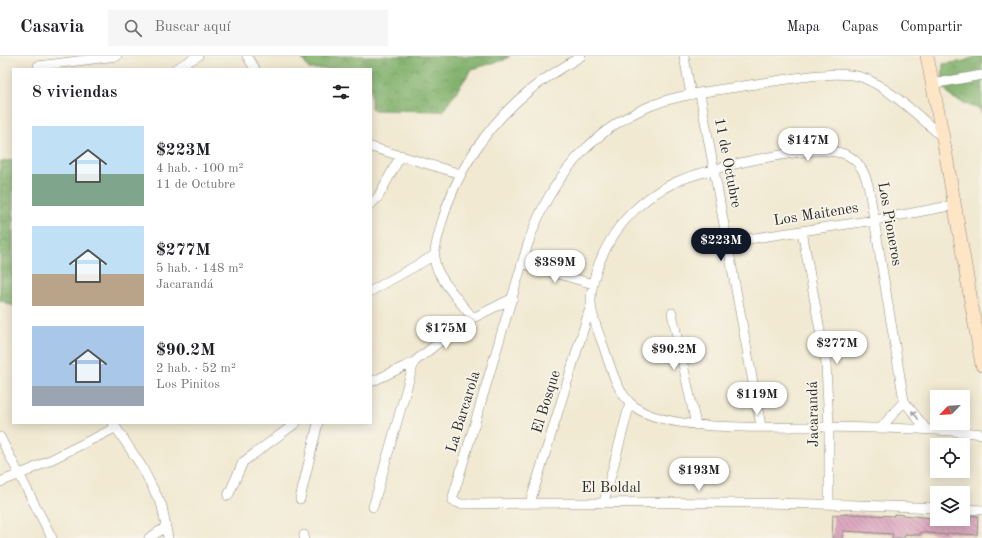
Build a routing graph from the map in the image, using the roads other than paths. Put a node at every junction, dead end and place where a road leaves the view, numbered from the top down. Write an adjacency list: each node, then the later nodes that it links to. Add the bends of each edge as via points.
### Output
1 (117, 56): 7 (street)
2 (198, 56): 8 (street)
3 (247, 56): 9 (street)
4 (580, 56): 17 (street, via 532,89 504,114 481,142)
5 (684, 56): 12 (street, 11 de Octubre)
6 (927, 56): 11 (main road)
7 (38, 66)
8 (177, 68)
9 (254, 68)
10 (982, 75): 11 (street)
11 (932, 84): 13 (main road)
12 (695, 94): 13 (street, La Barcarola, via 790,79 854,75 872,82 925,120); 16 (street, 11 de Octubre); 24 (street, La Barcarola, via 665,100 633,114 603,133 585,149 566,170 546,199 532,230)
13 (944, 138): 19 (main road)
14 (372, 147): 15 (street)
15 (401, 155): 17 (street); 18 (street, via 378,197)
16 (714, 169): 20 (street, Los Pioneros, via 805,152 838,152 851,157 863,170); 22 (street, 11 de Octubre); 25 (street, Los Pioneros, via 667,185 635,208 611,239 599,262)
17 (461, 174): 23 (street, via 446,211)
18 (372, 203)
19 (955, 205): 20 (street, Los Maitenes); 32 (main road)
20 (874, 220): 21 (street, Los Maitenes); 34 (street, Los Pioneros)
21 (802, 231): 22 (street, Los Maitenes); 41 (street, Jacarandá, via 826,364)
22 (728, 242): 40 (street, 11 de Octubre)
23 (435, 255): 26 (street); 30 (street, via 437,269)
24 (524, 264): 25 (street); 27 (street, La Barcarola)
25 (593, 284): 28 (street, Los Pioneros)
26 (372, 290)
27 (513, 298): 30 (street); 50 (street, La Barcarola)
28 (590, 308): 35 (street, Los Pioneros, via 616,382); 52 (street, El Bosque)
29 (672, 313): 38 (street)
30 (473, 318): 31 (street)
31 (414, 362): 33 (street); 54 (street)
32 (982, 365)
33 (372, 382)
34 (904, 401): 42 (street); 43 (street, Los Pioneros, one-way to 34)
35 (630, 403): 38 (street, Los Pioneros, via 650,416); 51 (street)
36 (295, 424): 48 (street, via 243,462)
37 (318, 424): 49 (street)
38 (696, 425): 40 (street, Los Pioneros)
39 (114, 426): 46 (street); 58 (street, via 142,467 159,499)
40 (761, 426): 41 (street, Los Pioneros)
41 (829, 427): 42 (street, Los Pioneros); 53 (street, Jacarandá)
42 (881, 428): 43 (street, Los Pioneros)
43 (926, 430): 44 (street, Los Pioneros)
44 (982, 434)
45 (0, 437): 46 (street)
46 (19, 474): 47 (street); 59 (street)
47 (0, 482)
48 (228, 496)
49 (300, 499)
50 (453, 500): 52 (street, El Boldal, via 461,504)
51 (604, 502): 52 (street, El Boldal); 53 (street, El Boldal)
52 (530, 503)
53 (829, 503): 55 (street, El Boldal)
54 (373, 507)
55 (930, 508)
56 (970, 510): 57 (street)
57 (982, 510)
58 (166, 528): 60 (street); 61 (street)
59 (52, 538)
60 (149, 538)
61 (168, 538)

